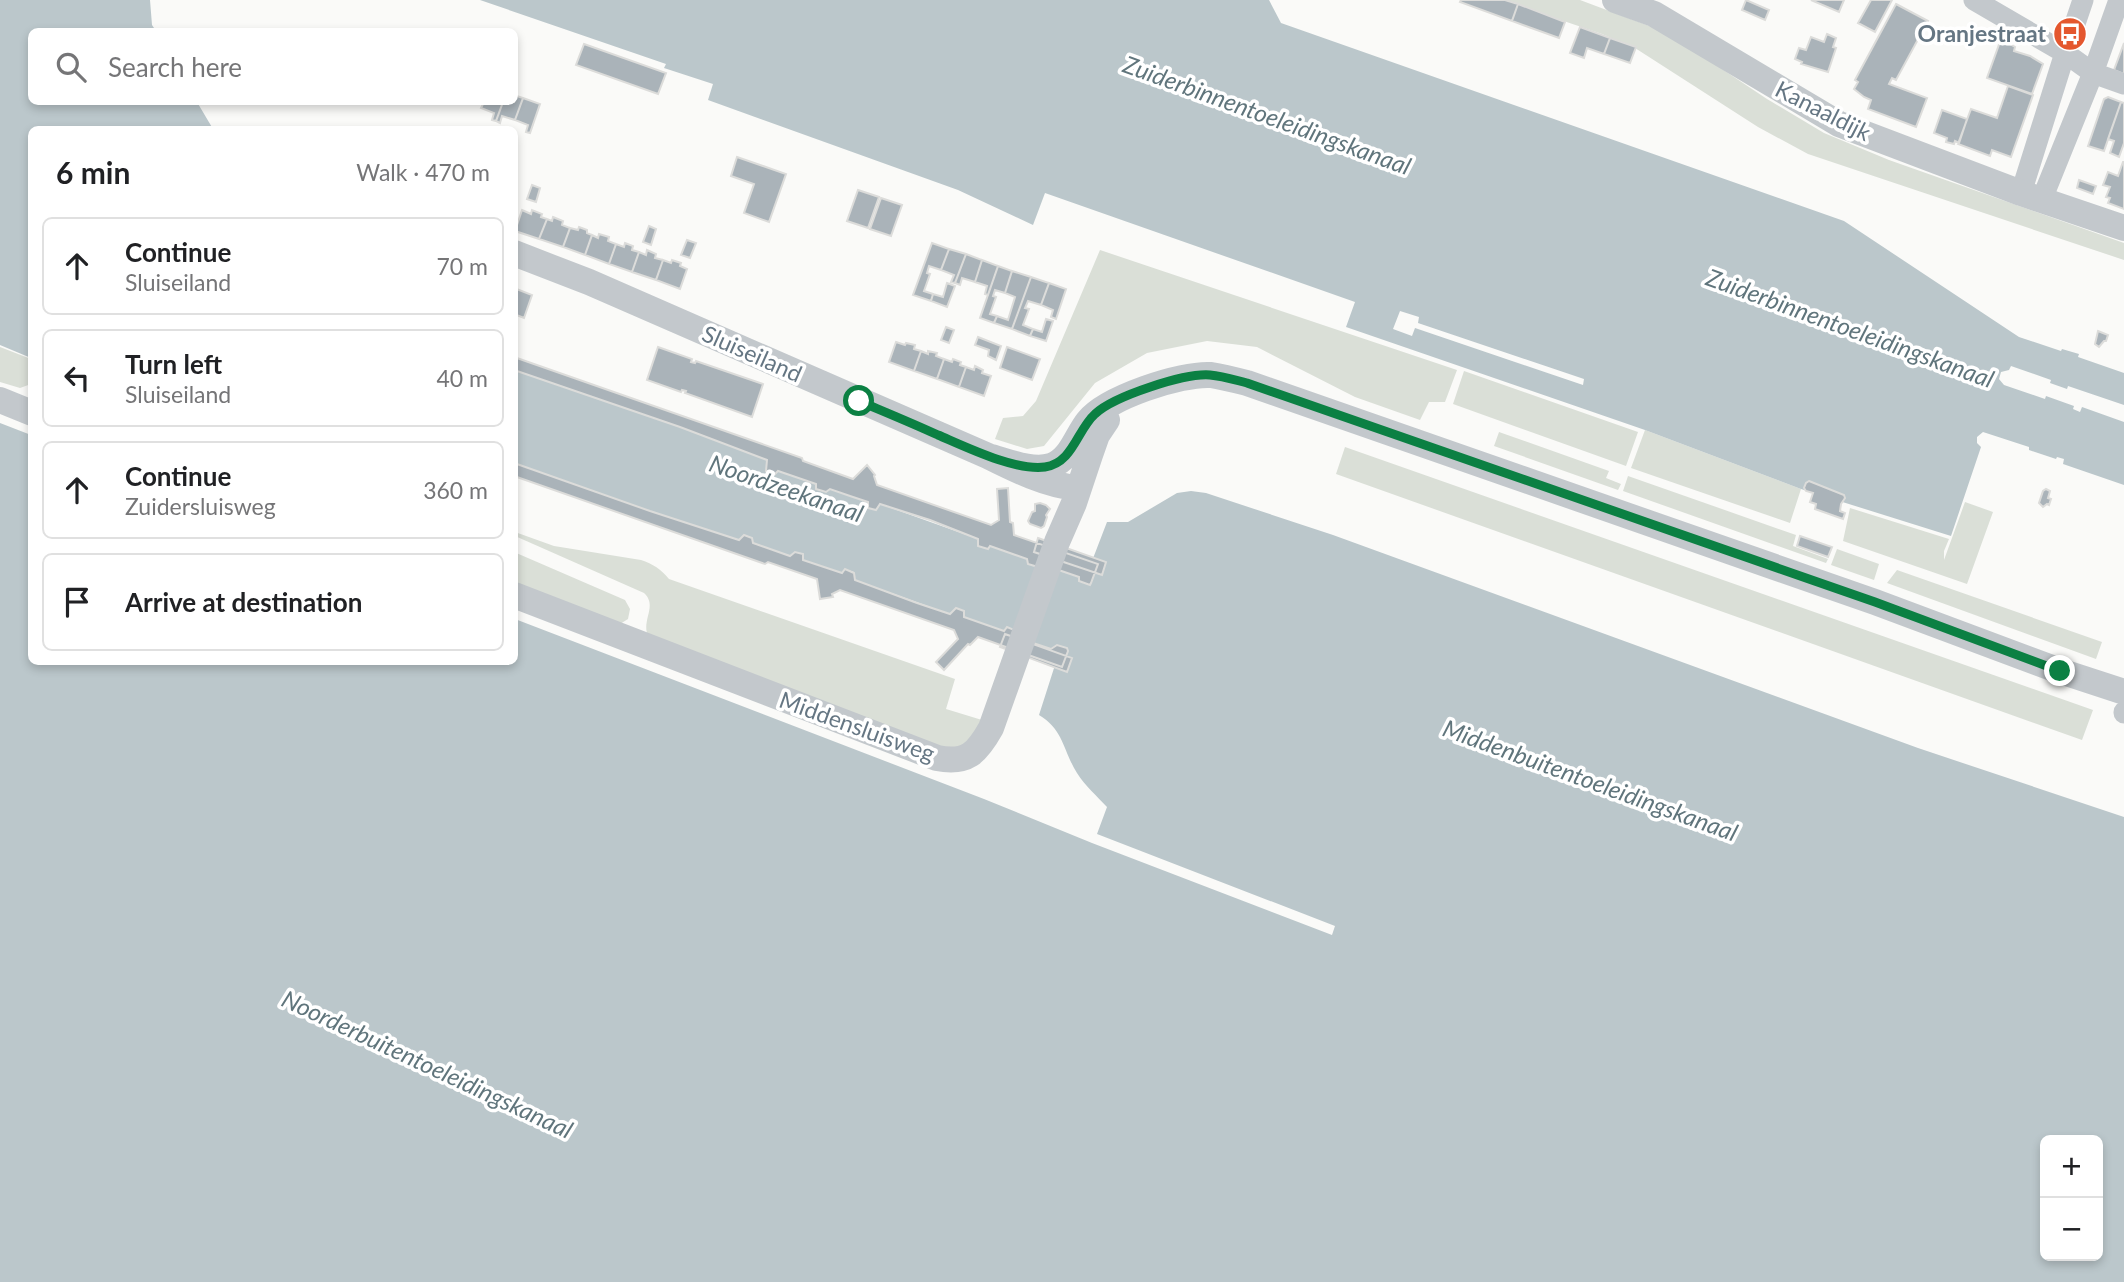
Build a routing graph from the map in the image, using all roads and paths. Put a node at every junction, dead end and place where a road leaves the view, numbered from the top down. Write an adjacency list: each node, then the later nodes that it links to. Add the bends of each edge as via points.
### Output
1 (1615, 0): 5 (street, Kanaaldijk)
2 (2083, 0): 6 (street)
3 (2119, 0): 7 (street)
4 (1977, 1): 6 (street)
5 (1657, 7): 9 (street, Kanaaldijk, via 1839,124)
6 (2065, 53): 7 (street); 9 (street)
7 (2093, 73): 8 (street); 9 (street)
8 (2124, 84)
9 (2031, 196): 10 (street, Kanaaldijk)
10 (2124, 228)
11 (518, 255): 13 (street, Sluiseiland)
12 (1120, 400): 14 (street, via 1097,411); 15 (street, Middensluisweg, via 1097,435); 17 (street, via 1170,380 1209,375 1247,383)
13 (988, 456): 14 (street, Sluiseiland, via 1030,467); 15 (street, Sluiseiland, via 1062,487)
14 (1060, 461): 15 (street)
15 (1079, 483): 16 (street, Middensluisweg, via 991,728 978,750 962,759 937,758)
16 (518, 597)
17 (2124, 692)

